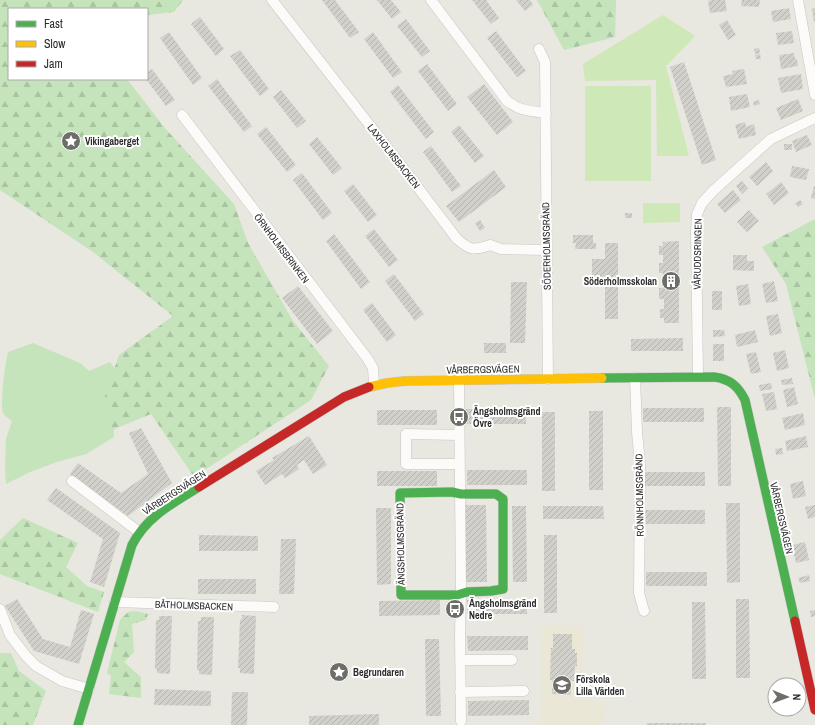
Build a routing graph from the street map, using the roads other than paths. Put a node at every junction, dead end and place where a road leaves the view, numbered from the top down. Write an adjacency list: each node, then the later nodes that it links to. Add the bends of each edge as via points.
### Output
1 (272, 0): 9 (street, LAXHOLMSBACKEN, via 457,239 467,248 479,249 490,245 501,249)
2 (431, 0): 6 (street, via 507,100 516,107)
3 (798, 0): 5 (street)
4 (539, 49): 6 (street, SÖDERHOLMSGRÄND, via 545,62)
5 (815, 95)
6 (546, 113): 9 (street, SÖDERHOLMSGRÄND)
7 (182, 115): 14 (street, ÖRNHOLMSBRINKEN, via 367,358 373,368)
8 (815, 118): 10 (street, VÅRUDDSRINGEN, via 772,139 714,190 702,203 697,214)
9 (546, 250): 12 (street, SÖDERHOLMSGRÄND)
10 (698, 376): 11 (street, VÅRBERGSVÄGEN); 27 (street, VÅRBERGSVÄGEN, via 724,378 742,392)
11 (635, 378): 12 (street, VÅRBERGSVÄGEN); 24 (street, RÖNNHOLMSGRÄND, via 640,465 639,594)
12 (548, 379): 13 (street, VÅRBERGSVÄGEN)
13 (459, 380): 14 (street, VÅRBERGSVÄGEN); 15 (street)
14 (374, 384): 19 (street, VÅRBERGSVÄGEN, via 344,397 167,507)
15 (459, 435): 16 (street); 16 (street, via 406,434 406,464)
16 (460, 464): 18 (street)
17 (72, 481): 19 (street)
18 (460, 494): 20 (street); 20 (street, ÄNGSHOLMSGRÄND, via 496,494 503,499 502,589 494,592); 20 (street, ÄNGSHOLMSGRÄND, via 400,493 401,595 457,595)
19 (138, 532): 21 (street, VÅRBERGSVÄGEN)
20 (462, 592): 25 (street)
21 (115, 602): 22 (street, BÅTHOLMSBACKEN); 28 (street, VÅRBERGSVÄGEN)
22 (274, 607)
23 (0, 609): 28 (street, via 10,635 36,666 62,681)
24 (644, 611)
25 (460, 660): 26 (street); 30 (street)
26 (512, 660)
27 (811, 672): 31 (street, VÅRBERGSVÄGEN)
28 (89, 689): 33 (street, VÅRBERGSVÄGEN)
29 (524, 691): 30 (street)
30 (460, 692): 32 (street)
31 (815, 710)
32 (461, 721)
33 (78, 725)

